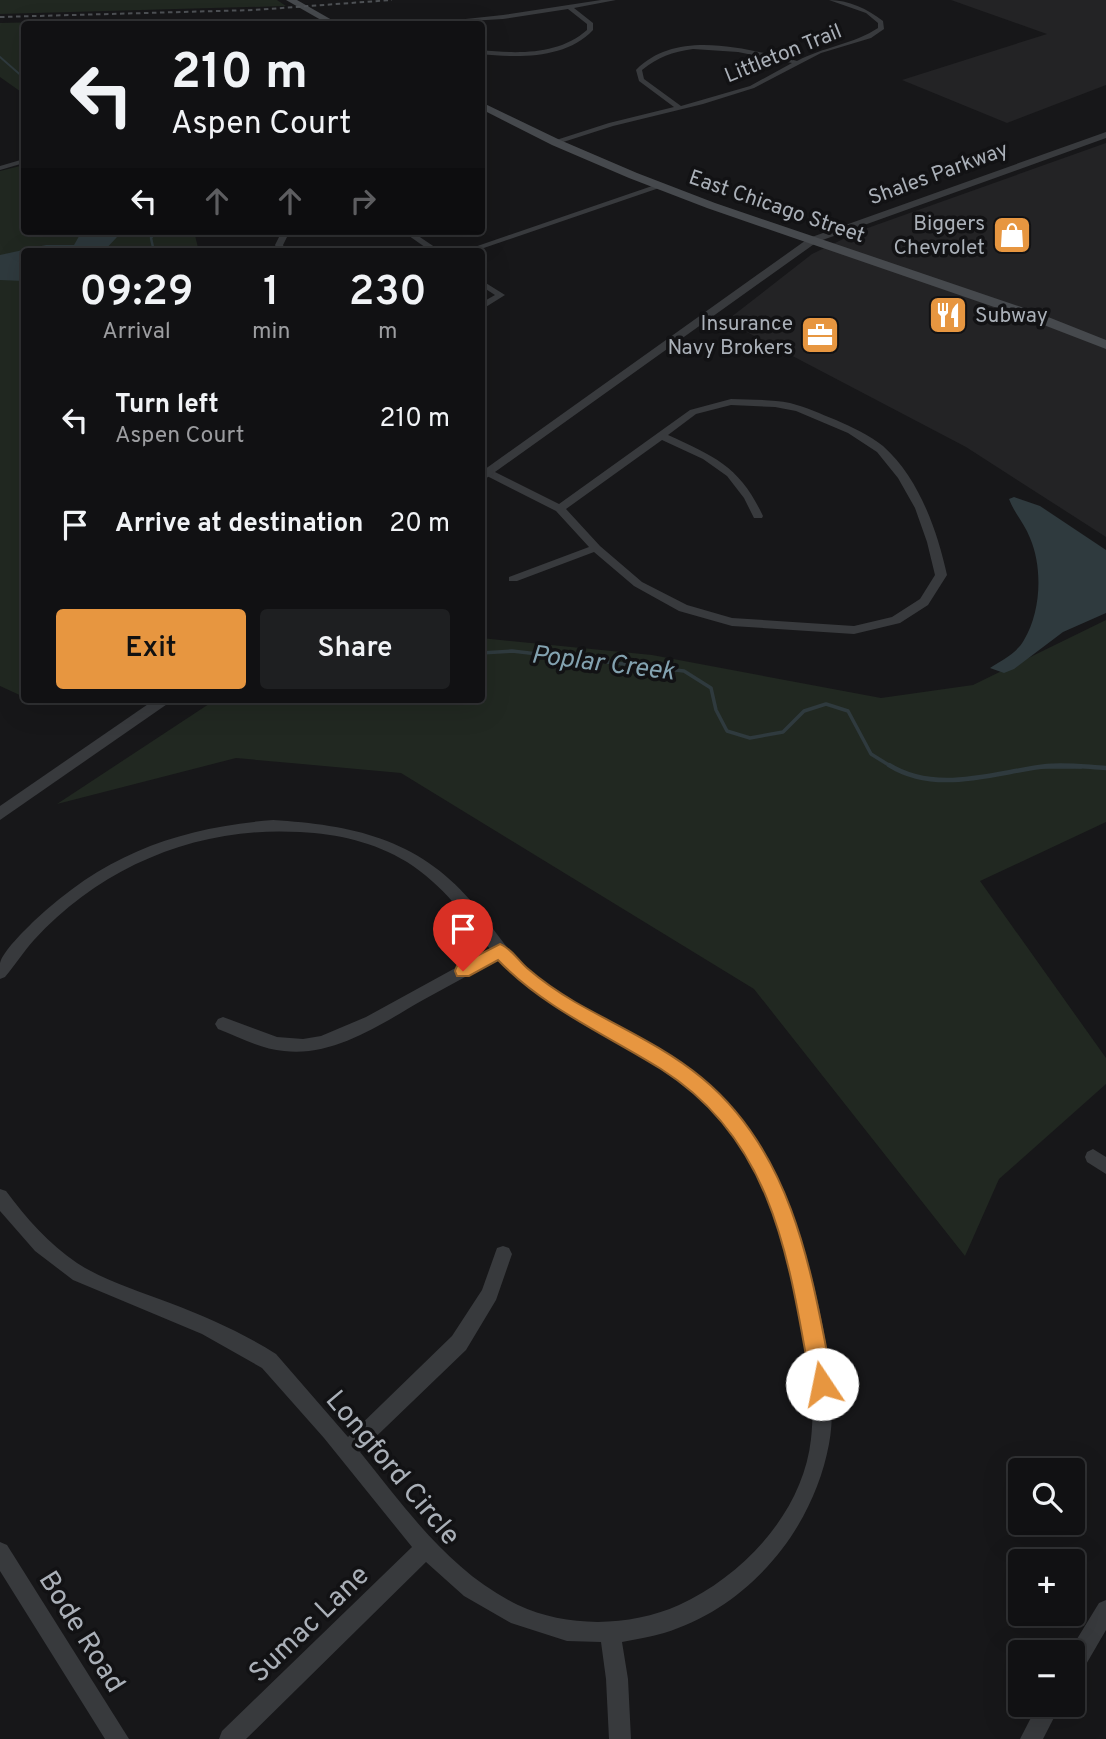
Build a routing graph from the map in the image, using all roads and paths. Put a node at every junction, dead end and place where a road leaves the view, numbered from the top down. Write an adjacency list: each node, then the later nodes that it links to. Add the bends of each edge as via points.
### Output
1 (613, 0): 4 (street)
2 (832, 0): 8 (street, Littleton Trail, via 867,12 883,25 869,37)
3 (291, 1): 5 (main road)
4 (569, 7): 6 (street); 7 (street, via 590,23 581,39 531,52)
5 (328, 21)
6 (461, 21)
7 (485, 52)
8 (799, 63): 10 (street, Littleton Trail, via 752,87); 10 (street, via 719,48 671,52 647,62 639,70 640,80)
9 (485, 107): 12 (main road, East Chicago Street)
10 (680, 108): 12 (street, Littleton Trail)
11 (1106, 135): 17 (street, Shales Parkway)
12 (554, 142): 15 (main road, East Chicago Street)
13 (21, 162): 14 (street)
14 (0, 168)
15 (658, 187): 17 (main road, East Chicago Street); 19 (street)
16 (412, 235): 18 (street)
17 (813, 240): 22 (main road, East Chicago Street, via 1023,311); 24 (street, Shales Parkway)
18 (432, 248)
19 (476, 248)
20 (485, 285): 21 (street, via 501,295)
21 (485, 305)
22 (1106, 345)
23 (660, 435): 25 (street); 26 (street, via 732,473 748,492); 27 (street, via 693,412 731,402 789,406 832,422 880,449 899,474 936,544 941,575 924,601 896,620 854,630 815,629 732,622 683,608 638,584)
24 (485, 476): 25 (street)
25 (560, 509): 27 (street)
26 (758, 516)
27 (596, 548): 28 (street)
28 (513, 579)
29 (161, 703): 30 (street)
30 (0, 814)
31 (500, 951): 32 (street, Longford Circle, via 469,908 411,858 356,834 259,824 183,839 105,873 30,933); 33 (street, via 373,1021 327,1040 285,1045); 40 (street, Longford Circle, via 551,997 695,1083 744,1134 782,1208 822,1384 819,1449 810,1483 797,1512 762,1560 711,1604 673,1621)
32 (0, 973)
33 (223, 1024)
34 (0, 1197): 36 (street, Longford Circle, via 31,1234 71,1269 221,1332 269,1361)
35 (503, 1254): 36 (street, via 490,1294 459,1343)
36 (347, 1452): 37 (street, Longford Circle)
37 (425, 1549): 40 (street, Longford Circle, via 470,1587 520,1617 557,1628); 44 (street, Sumac Lane)
38 (0, 1552): 43 (street, Bode Road)
39 (1106, 1609): 41 (street)
40 (610, 1634): 45 (street)
41 (1085, 1645)
42 (1043, 1717): 46 (street)
43 (118, 1739)
44 (230, 1739)
45 (620, 1739)
46 (1031, 1739)

